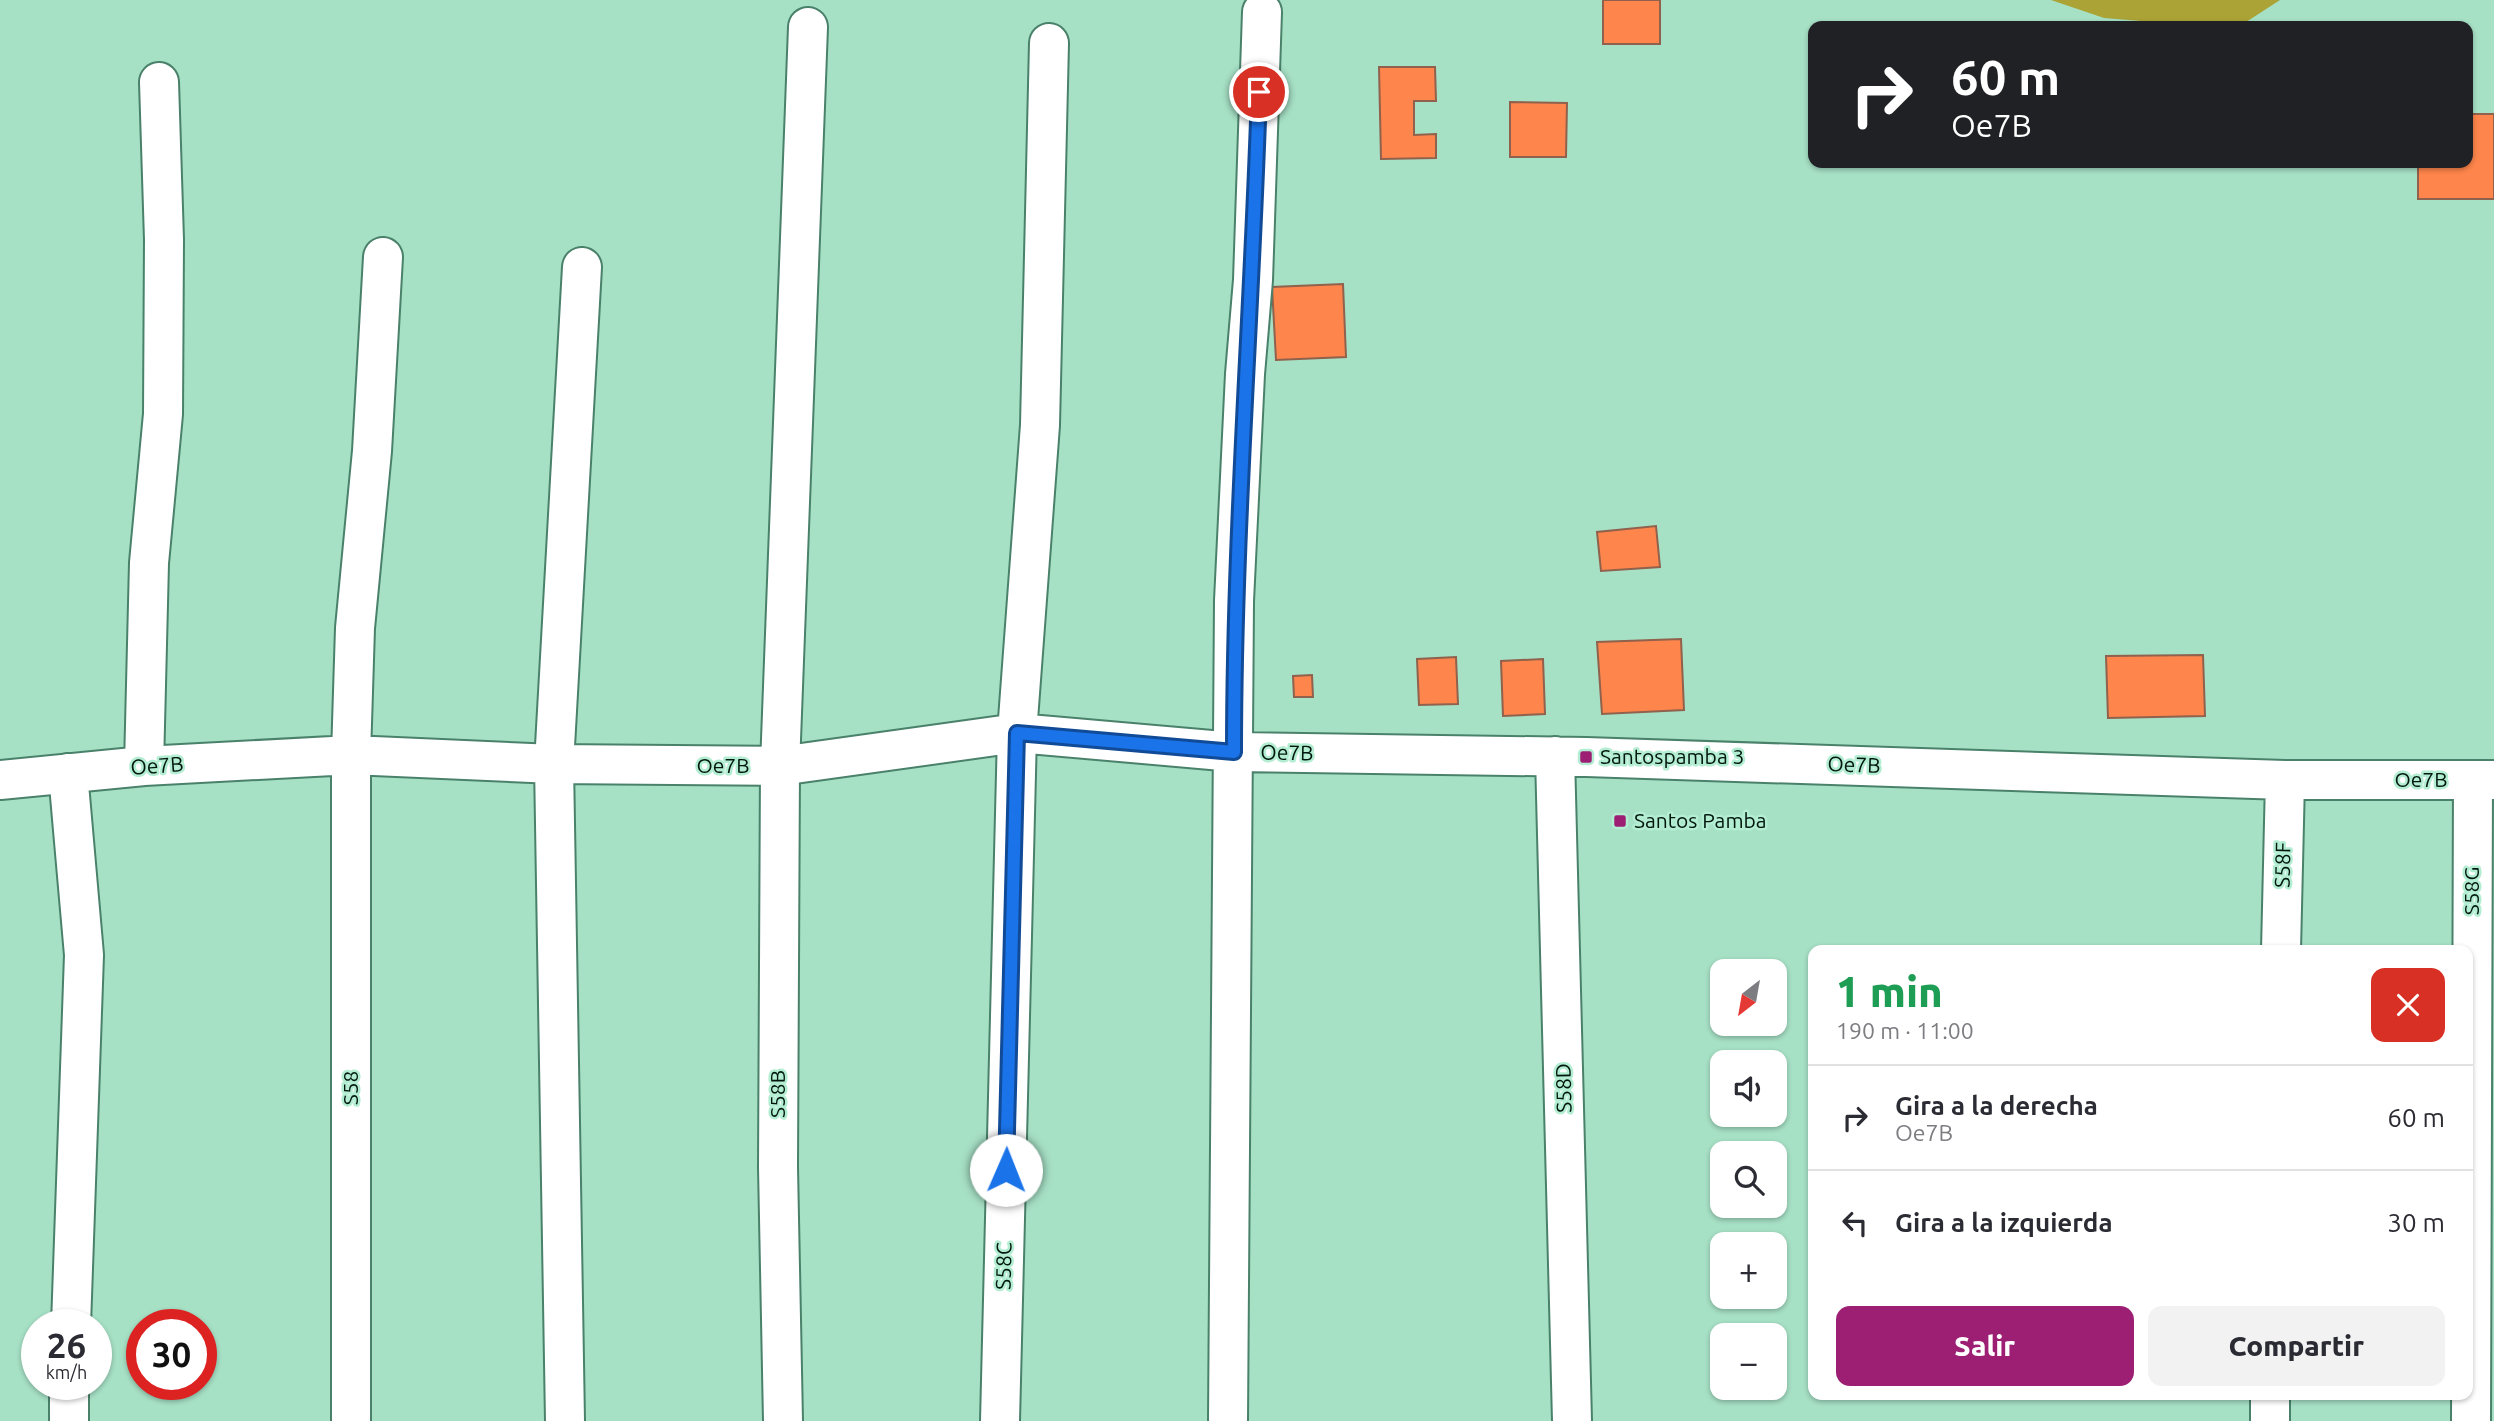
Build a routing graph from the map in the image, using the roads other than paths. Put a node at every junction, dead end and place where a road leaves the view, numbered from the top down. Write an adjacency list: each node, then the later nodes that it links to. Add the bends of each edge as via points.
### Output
1 (1262, 12): 8 (street, via 1253,280 1234,601)
2 (808, 27): 13 (street, S58B)
3 (1049, 43): 7 (street, S58C, via 1040,425)
4 (159, 82): 12 (street, via 163,414 149,564)
5 (383, 257): 9 (street, S58, via 372,451 355,628)
6 (582, 267): 11 (street)
7 (1017, 733): 8 (street, Oe7B); 13 (street, Oe7B); 28 (street, S58C)
8 (1234, 752): 10 (street, Oe7B); 29 (street)
9 (351, 755): 11 (street, Oe7B); 12 (street, Oe7B); 25 (street, S58)
10 (1555, 756): 16 (street, Oe7B); 30 (street, S58D)
11 (554, 764): 13 (street, Oe7B); 26 (street)
12 (144, 766): 14 (street, Oe7B)
13 (780, 766): 27 (street, S58B, via 778,1167)
14 (68, 773): 15 (street, Oe7B); 19 (street, via 84,955)
15 (0, 780)
16 (2286, 780): 17 (street, Oe7B); 18 (street, S58F)
17 (2483, 780): 20 (street, S58G)
18 (2281, 945)
19 (72, 1309)
20 (2473, 1314)
21 (69, 1400): 24 (street)
22 (2270, 1400): 31 (street)
23 (2471, 1400): 32 (street, S58G)
24 (69, 1421)
25 (351, 1421)
26 (565, 1421)
27 (783, 1421)
28 (1000, 1421)
29 (1228, 1421)
30 (1572, 1421)
31 (2270, 1421)
32 (2471, 1421)

